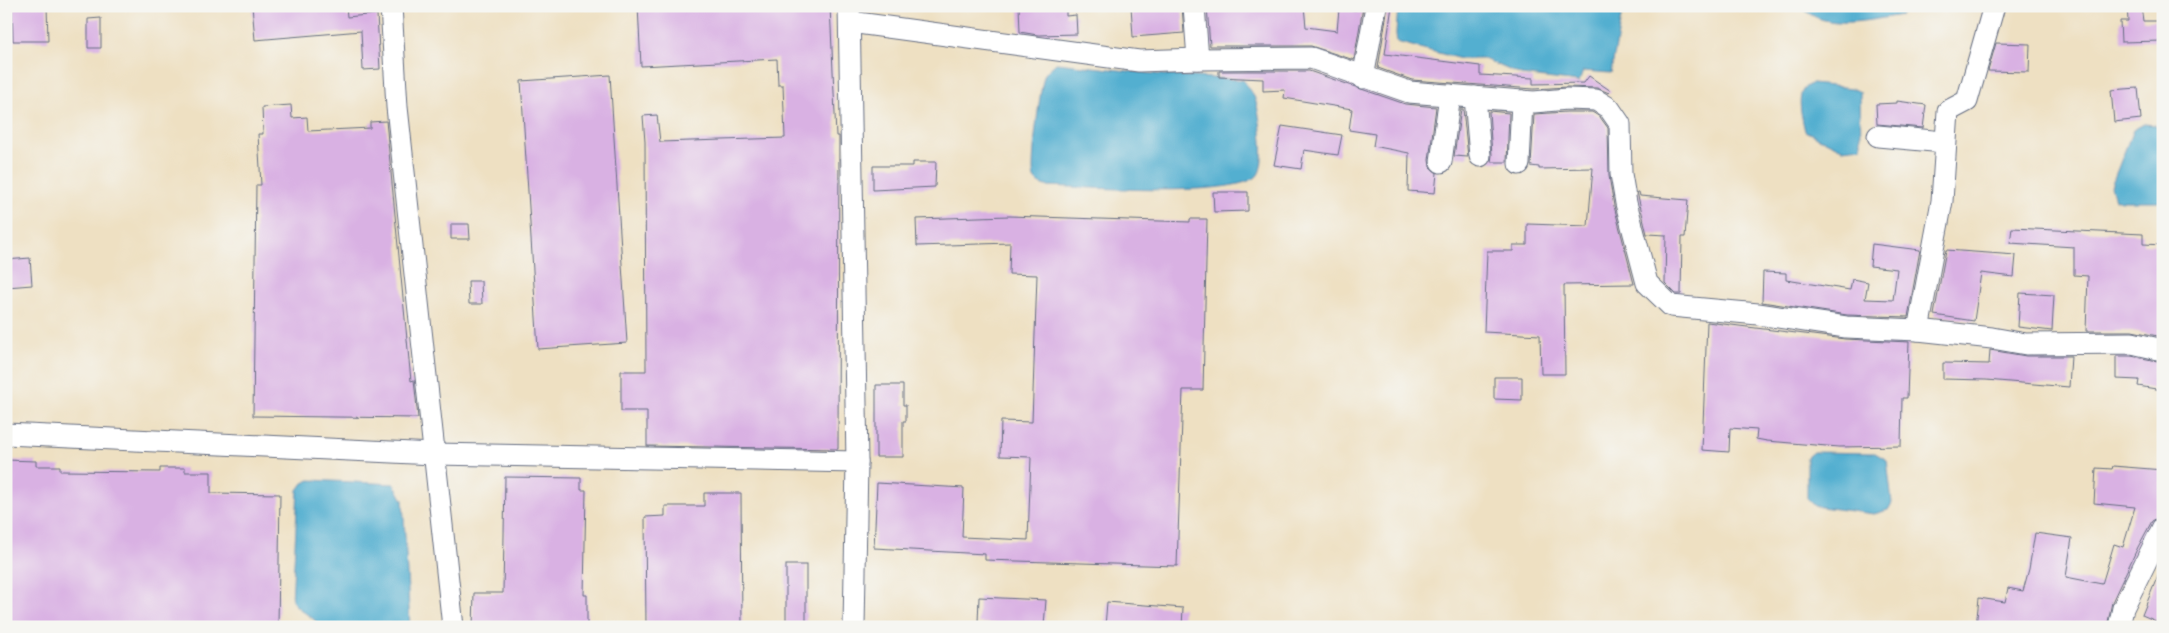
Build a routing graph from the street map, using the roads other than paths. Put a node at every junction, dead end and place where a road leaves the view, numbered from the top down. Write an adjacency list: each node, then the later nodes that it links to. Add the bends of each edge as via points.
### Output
1 (391, 6): 19 (street, via 397,107)
2 (1194, 6): 6 (street)
3 (1376, 6): 7 (street)
4 (1994, 6): 12 (street, via 1967,101 1948,111)
5 (849, 14): 6 (street, via 1139,61); 20 (street)
6 (1198, 59): 7 (street, via 1311,58)
7 (1363, 78): 8 (street, via 1408,92)
8 (1450, 95): 9 (street); 14 (street)
9 (1475, 98): 10 (street); 13 (street)
10 (1522, 101): 15 (street); 16 (street, via 1596,100 1609,108 1620,124 1621,174 1647,283 1671,306 1846,327)
11 (1878, 136): 12 (street)
12 (1944, 142): 16 (street, via 1942,201)
13 (1480, 156)
14 (1441, 162)
15 (1519, 164)
16 (1918, 330): 17 (street, via 2026,344 2132,343)
17 (2163, 350)
18 (6, 434): 19 (street)
19 (434, 454): 20 (street); 22 (street)
20 (857, 462): 23 (street)
21 (2163, 526): 24 (street, via 2123,608)
22 (453, 627)
23 (854, 627)
24 (2119, 627)

